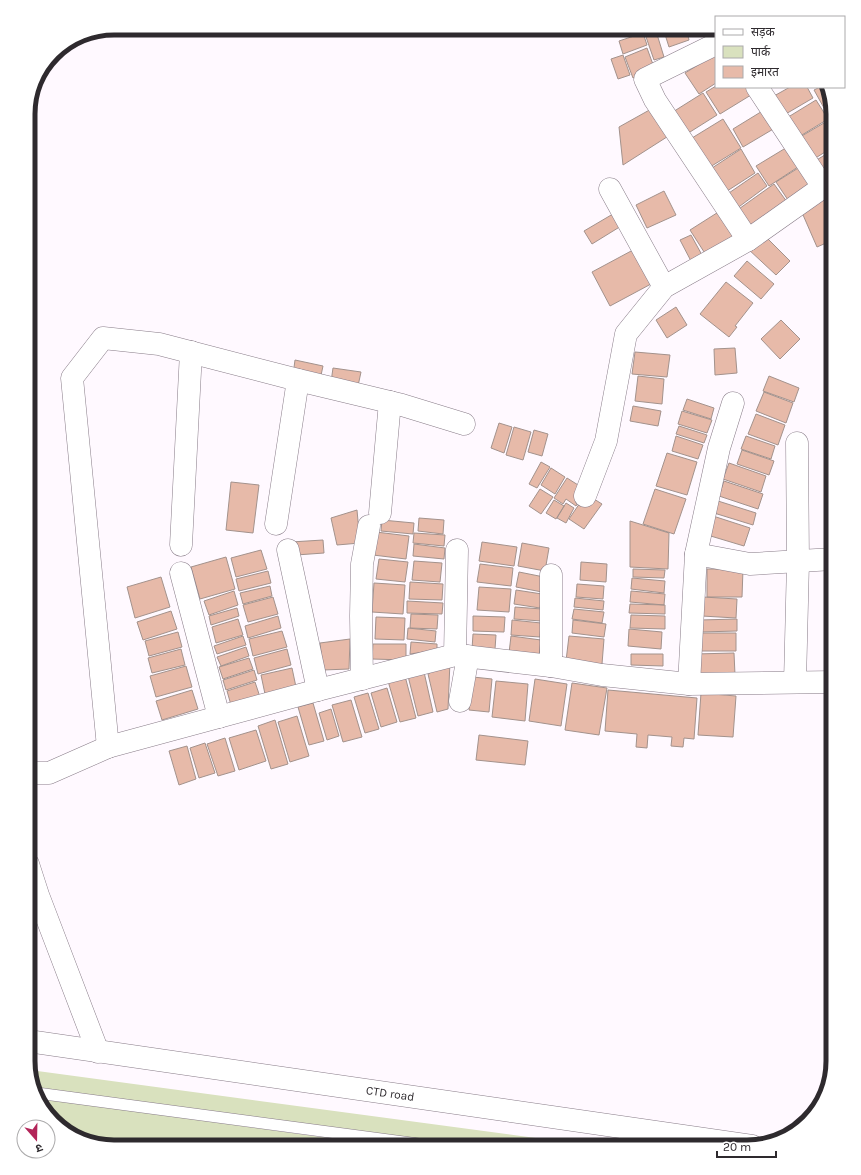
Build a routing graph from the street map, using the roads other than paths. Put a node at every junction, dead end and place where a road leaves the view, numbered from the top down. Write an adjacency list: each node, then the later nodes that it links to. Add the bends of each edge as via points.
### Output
1 (715, 44): 6 (street, via 645,79 655,100)
2 (758, 88): 3 (street)
3 (826, 181)
4 (826, 185): 6 (street)
5 (610, 189): 7 (street)
6 (748, 240): 7 (street)
7 (664, 287): 14 (street, via 626,334 606,441)
8 (191, 352): 9 (street); 16 (street); 33 (street, via 159,344 102,338 72,378)
9 (298, 380): 10 (street); 15 (street)
10 (390, 402): 12 (street); 26 (street, via 374,520 362,564)
11 (733, 403): 19 (street, via 719,448)
12 (464, 424)
13 (797, 443): 21 (street)
14 (585, 496)
15 (276, 524)
16 (181, 545)
17 (288, 550): 30 (street)
18 (458, 550): 24 (street)
19 (696, 554): 21 (street, via 750,564); 29 (street)
20 (826, 560): 21 (street)
21 (798, 562): 27 (street)
22 (180, 573): 32 (street)
23 (551, 575): 25 (street)
24 (461, 656): 25 (street); 26 (street); 31 (street)
25 (551, 666): 29 (street, via 602,675)
26 (362, 679): 30 (street)
27 (795, 682): 28 (street); 29 (street)
28 (826, 682)
29 (689, 684)
30 (318, 690): 32 (street)
31 (460, 701)
32 (219, 717): 33 (street)
33 (108, 747): 34 (street, via 49,773)
34 (35, 773)
35 (35, 886): 37 (street)
36 (35, 1043): 37 (street, CTD road)
37 (98, 1052): 40 (street, CTD road)
38 (43, 1094): 39 (lane)
39 (389, 1140)
40 (710, 1140)

